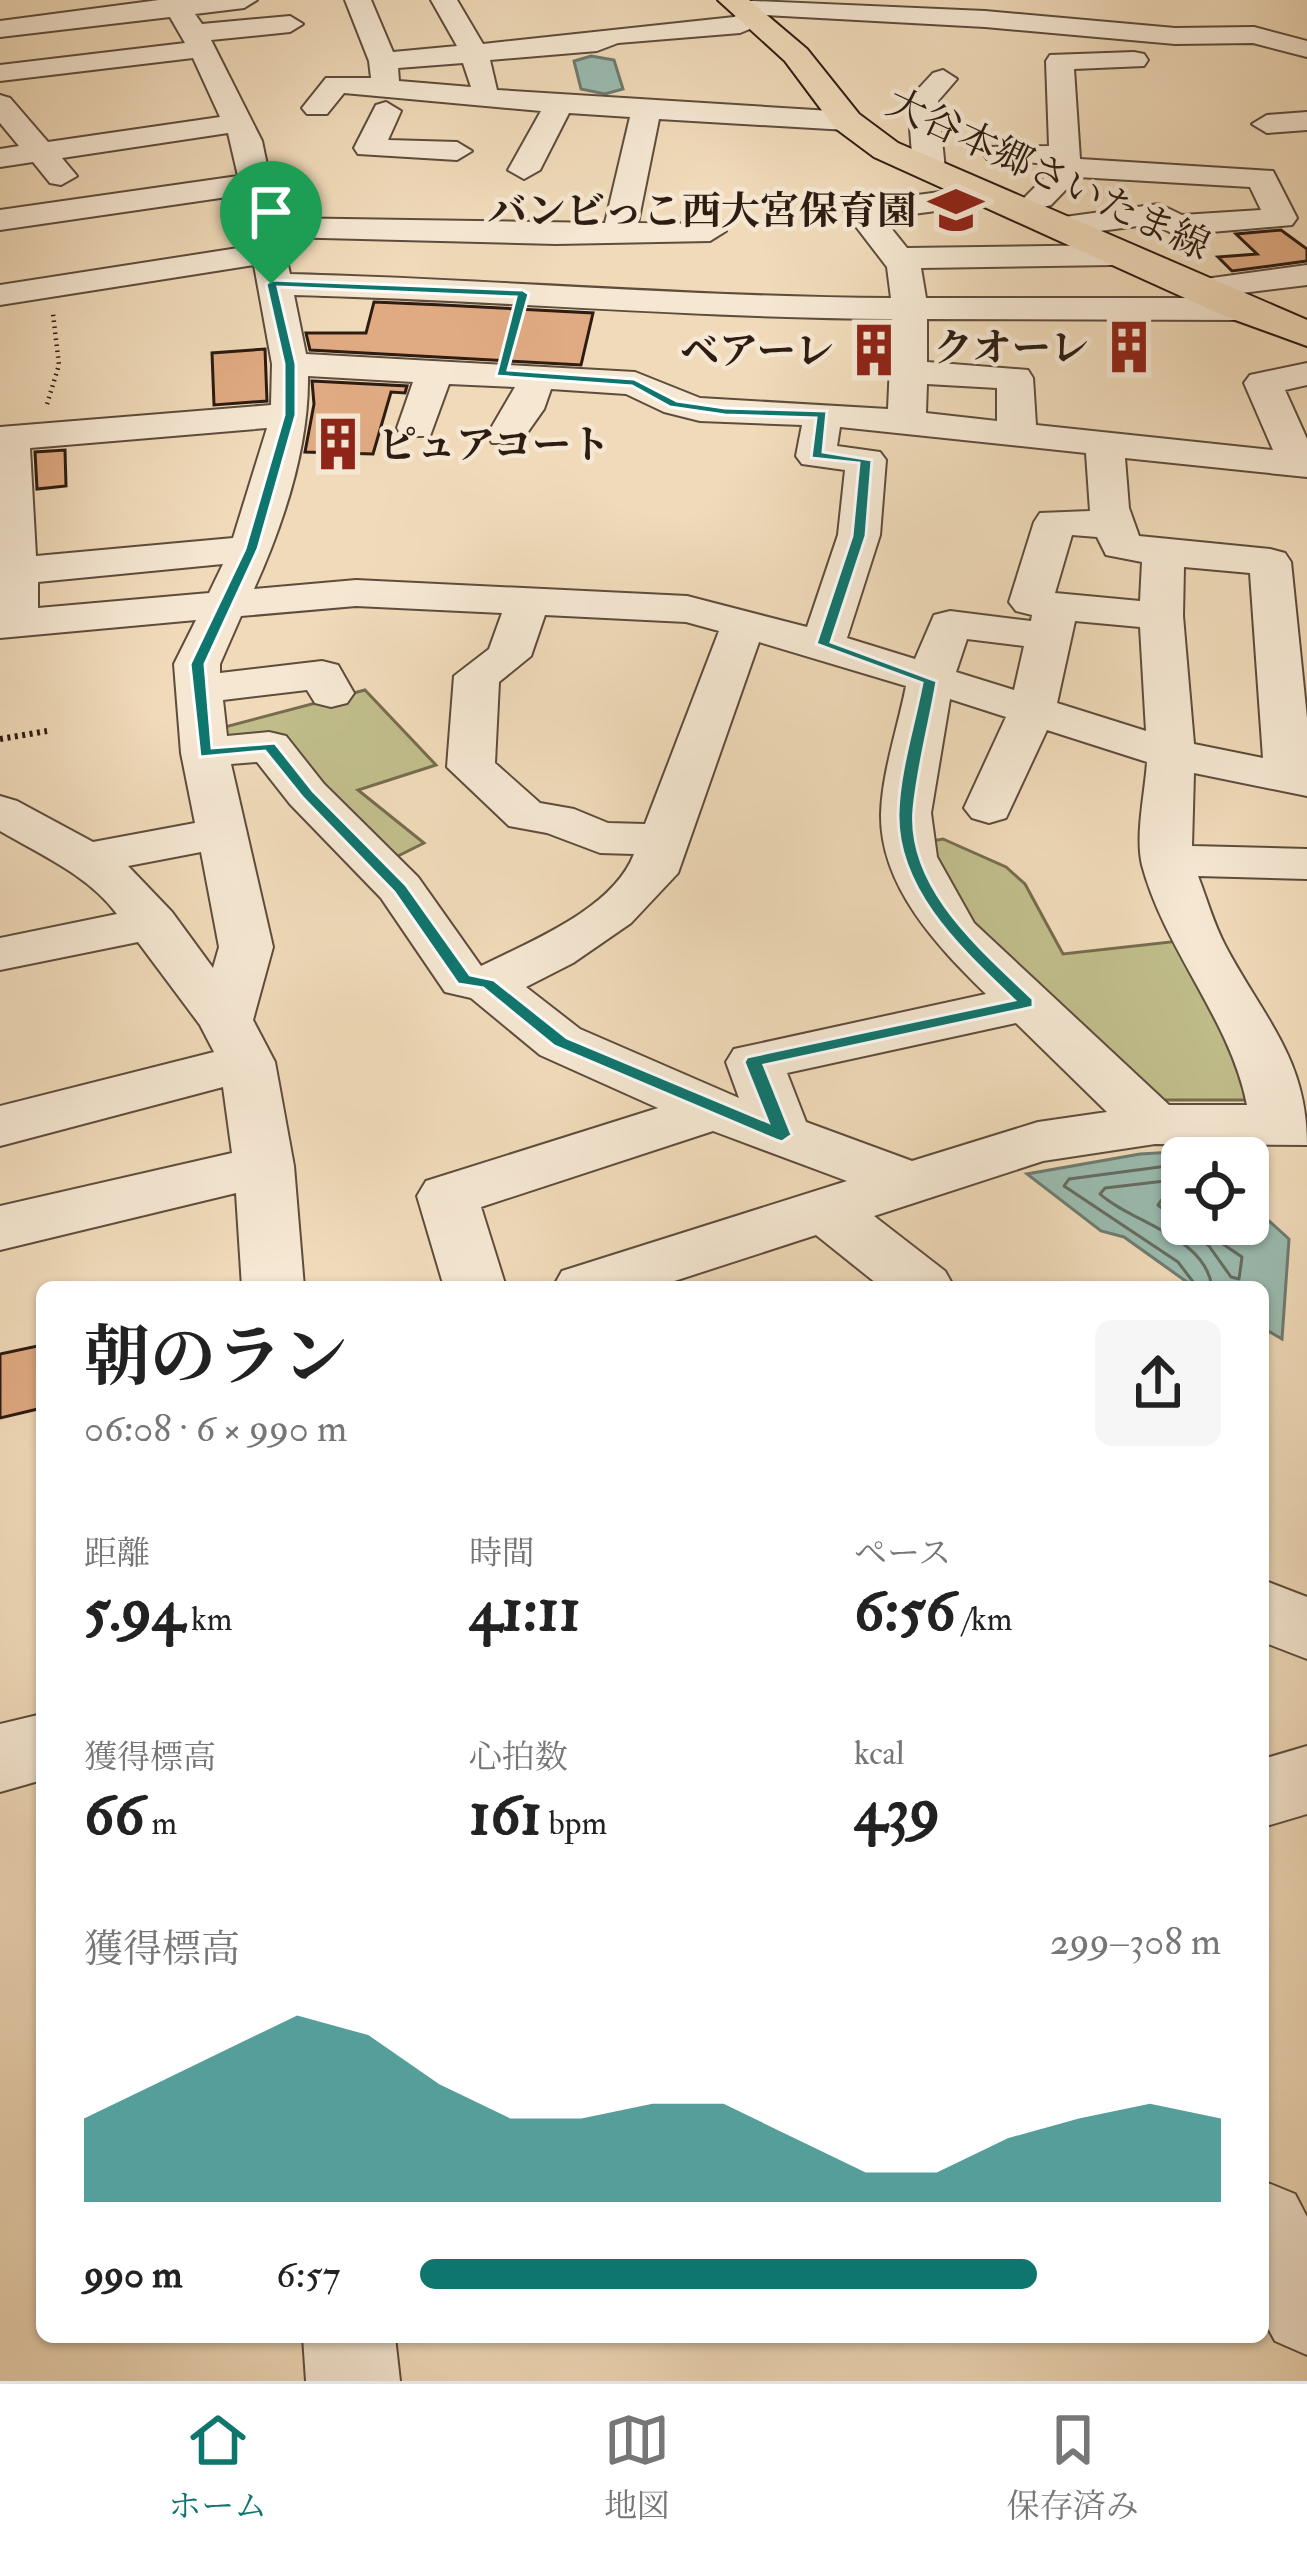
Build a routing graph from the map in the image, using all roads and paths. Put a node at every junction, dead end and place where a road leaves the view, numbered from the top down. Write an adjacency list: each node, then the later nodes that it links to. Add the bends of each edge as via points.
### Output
1 (36, 0): 10 (street)
2 (244, 0): 11 (street)
3 (358, 0): 22 (street)
4 (444, 0): 18 (street)
5 (1133, 0): 14 (street)
6 (805, 5): 7 (street); 8 (street)
7 (741, 8): 18 (street, via 740,25); 31 (main road, 大谷本郷さいたま線, via 796,55)
8 (982, 13): 9 (street); 16 (street)
9 (1068, 13): 14 (street)
10 (70, 21): 11 (street); 13 (street); 19 (street)
11 (186, 22): 12 (street); 15 (street); 19 (street); 26 (street)
12 (289, 22)
13 (0, 29)
14 (1132, 33): 17 (street, via 1254,35); 29 (street, via 1137,60 1060,62)
15 (149, 38)
16 (1006, 48)
17 (1307, 49)
18 (474, 53): 22 (street); 24 (street)
19 (107, 70): 20 (street)
20 (0, 73)
21 (943, 80): 33 (street, via 922,100)
22 (385, 87): 24 (street); 26 (street); 35 (street, via 369,148)
23 (559, 104): 24 (street); 25 (street); 40 (street)
24 (477, 106)
25 (646, 109): 31 (street); 50 (street)
26 (270, 111): 34 (street, via 128,128); 41 (street)
27 (4, 117): 34 (street)
28 (1023, 119): 29 (street)
29 (1065, 121): 38 (street)
30 (1307, 121): 32 (street)
31 (848, 122): 33 (street); 39 (main road, 大谷本郷さいたま線)
32 (1267, 124)
33 (926, 125): 39 (street)
34 (44, 151): 37 (street); 44 (street)
35 (457, 151)
36 (998, 153): 38 (street)
37 (0, 158)
38 (1065, 162): 45 (street, via 1062,178); 47 (street, via 1262,178 1281,218 1176,225 1160,214)
39 (929, 169): 43 (main road, 大谷本郷さいたま線)
40 (524, 170)
41 (256, 183): 44 (street); 51 (street)
42 (319, 192): 48 (street)
43 (993, 195): 45 (main road, 大谷本郷さいたま線); 53 (street, via 860,211)
44 (83, 208): 46 (street); 56 (street)
45 (1027, 211): 47 (main road, 大谷本郷さいたま線)
46 (0, 220)
47 (1062, 226): 52 (main road, 大谷本郷さいたま線)
48 (316, 227): 50 (street); 51 (street)
49 (710, 230): 50 (street)
50 (620, 231)
51 (268, 254): 56 (street); 58 (street); 64 (street)
52 (1121, 254): 53 (street); 57 (main road, 大谷本郷さいたま線)
53 (897, 258): 62 (street)
54 (560, 271): 58 (street, via 544,271)
55 (1307, 275): 57 (street)
56 (125, 276): 59 (street)
57 (1195, 289): 61 (main road, 大谷本郷さいたま線)
58 (523, 294): 62 (street); 67 (street)
59 (0, 295)
60 (52, 300): 75 (path, via 59,365)
61 (1241, 309): 62 (street); 63 (main road, 大谷本郷さいたま線)
62 (910, 310): 66 (street)
63 (1307, 334)
64 (290, 364): 65 (street); 70 (street)
65 (435, 370): 67 (street); 72 (street)
66 (908, 372): 71 (street); 73 (street, via 1015,378)
67 (519, 374): 69 (street, via 634,383 674,404 725,412); 74 (street, via 525,409)
68 (1307, 374): 77 (street, via 1263,383)
69 (823, 414): 71 (street); 89 (street, via 816,456 866,460 859,536)
70 (290, 415): 75 (street); 80 (street)
71 (907, 422): 73 (street)
72 (416, 428)
73 (1017, 433): 76 (street)
74 (506, 435)
75 (17, 438): 82 (street)
76 (1105, 445): 77 (street); 78 (street)
77 (1303, 465)
78 (1111, 516): 79 (street); 81 (street, via 1121,546); 86 (street, via 1055,522 1030,602)
79 (1288, 530)
80 (251, 549): 82 (street); 84 (street)
81 (1163, 553): 85 (street); 98 (street, via 1270,562)
82 (16, 571): 88 (street)
83 (528, 601): 84 (street, via 356,592); 87 (street, via 687,609); 102 (street, via 509,656 477,676 471,767 526,816 600,838)
84 (225, 603): 88 (street); 91 (street, via 197,664)
85 (1161, 616): 86 (street); 97 (street)
86 (1052, 621): 90 (street, via 950,625); 93 (street)
87 (744, 623): 89 (street); 102 (street)
88 (9, 624)
89 (824, 644): 90 (street)
90 (930, 681): 93 (street); 109 (street, via 906,813 912,857 952,932)
91 (199, 689): 92 (street, via 322,675); 96 (street)
92 (331, 692)
93 (1032, 711): 97 (street); 99 (street)
94 (47, 731): 95 (path)
95 (0, 739)
96 (205, 753): 101 (street); 108 (street, via 269,746 400,888 464,980)
97 (1171, 754): 98 (street); 104 (street)
98 (1298, 780)
99 (989, 808)
100 (0, 811): 103 (street)
101 (221, 833): 103 (street); 110 (street, via 247,947)
102 (664, 839): 108 (street, via 652,873 613,912)
103 (86, 859): 106 (street)
104 (1166, 860): 105 (street); 113 (street, via 1197,943)
105 (1307, 864)
106 (153, 923): 107 (street); 110 (street)
107 (0, 954)
108 (488, 984): 111 (street, via 560,1042)
109 (1027, 1003): 112 (street); 115 (street, via 754,1062)
110 (236, 1041): 114 (street); 116 (street)
111 (714, 1110): 115 (street); 121 (street, via 447,1196)
112 (1155, 1124): 113 (street); 117 (street, via 1038,1142)
113 (1293, 1124)
114 (0, 1126)
115 (782, 1135): 117 (street)
116 (264, 1166): 119 (street); 120 (street)
117 (909, 1182): 118 (street)
118 (823, 1208): 122 (street); 123 (street)
119 (0, 1228)
120 (273, 1281)
121 (474, 1281)
122 (602, 1281)
123 (915, 1281)
124 (1269, 1613): 125 (street)
125 (1307, 1630)
126 (36, 1749): 127 (street)
127 (0, 1758)
128 (1307, 1780): 129 (street)
129 (1269, 1791)
130 (1269, 2238): 131 (street)
131 (1307, 2309)
132 (350, 2343): 133 (street)
133 (353, 2381)

